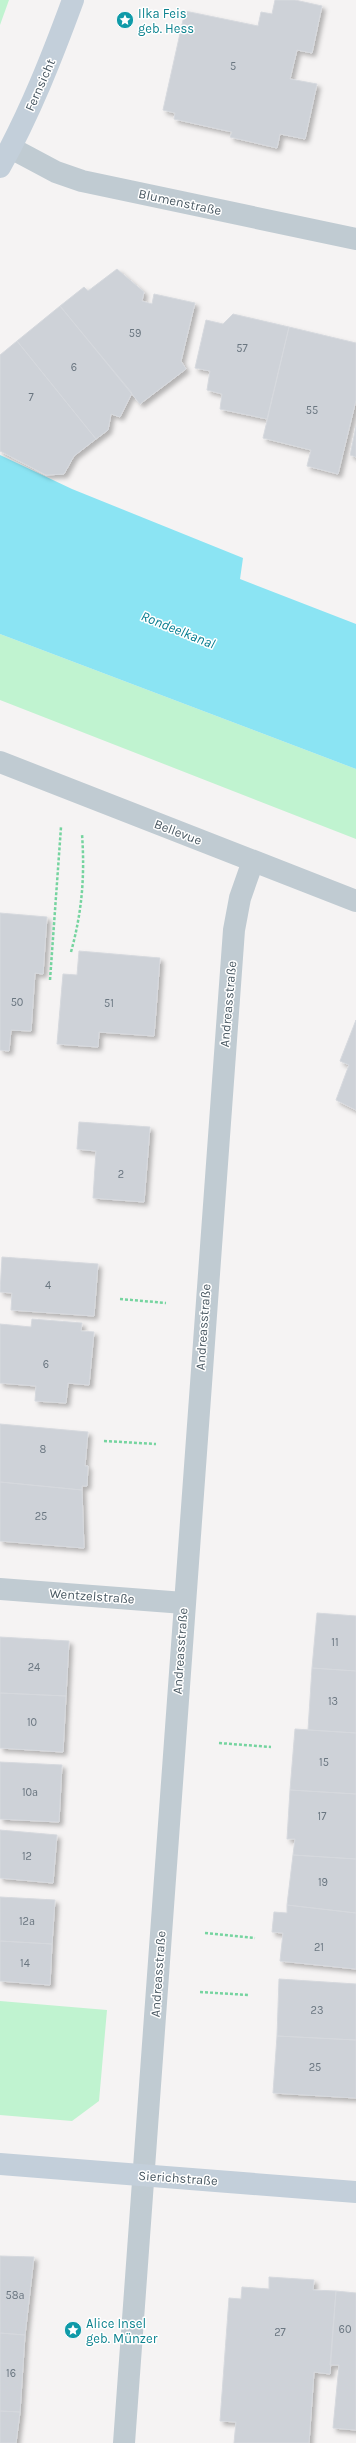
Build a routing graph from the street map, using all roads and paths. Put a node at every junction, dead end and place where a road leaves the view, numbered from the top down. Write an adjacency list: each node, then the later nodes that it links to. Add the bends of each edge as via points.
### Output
1 (73, 0): 2 (main road, Fernsicht, via 53,55)
2 (11, 148): 3 (main road, Fernsicht); 4 (street, Blumenstraße, via 56,172 82,181)
3 (0, 167)
4 (356, 239)
5 (0, 762): 8 (street, Bellevue)
6 (61, 827): 11 (path)
7 (82, 834): 10 (path, via 84,865 81,917)
8 (253, 861): 9 (street, Bellevue); 17 (street, Andreasstraße, via 240,898 234,930)
9 (356, 901)
10 (71, 952)
11 (50, 980)
12 (120, 1299): 13 (path)
13 (166, 1303)
14 (104, 1441): 15 (path)
15 (156, 1444)
16 (0, 1589): 17 (street, Wentzelstraße)
17 (184, 1603): 25 (street, Andreasstraße)
18 (219, 1744): 19 (path)
19 (271, 1747)
20 (205, 1933): 21 (path)
21 (254, 1938)
22 (200, 1992): 23 (path)
23 (248, 1995)
24 (0, 2164): 25 (main road, Sierichstraße)
25 (143, 2176): 26 (main road, Sierichstraße); 27 (street, Andreasstraße)
26 (356, 2192)
27 (124, 2443)

